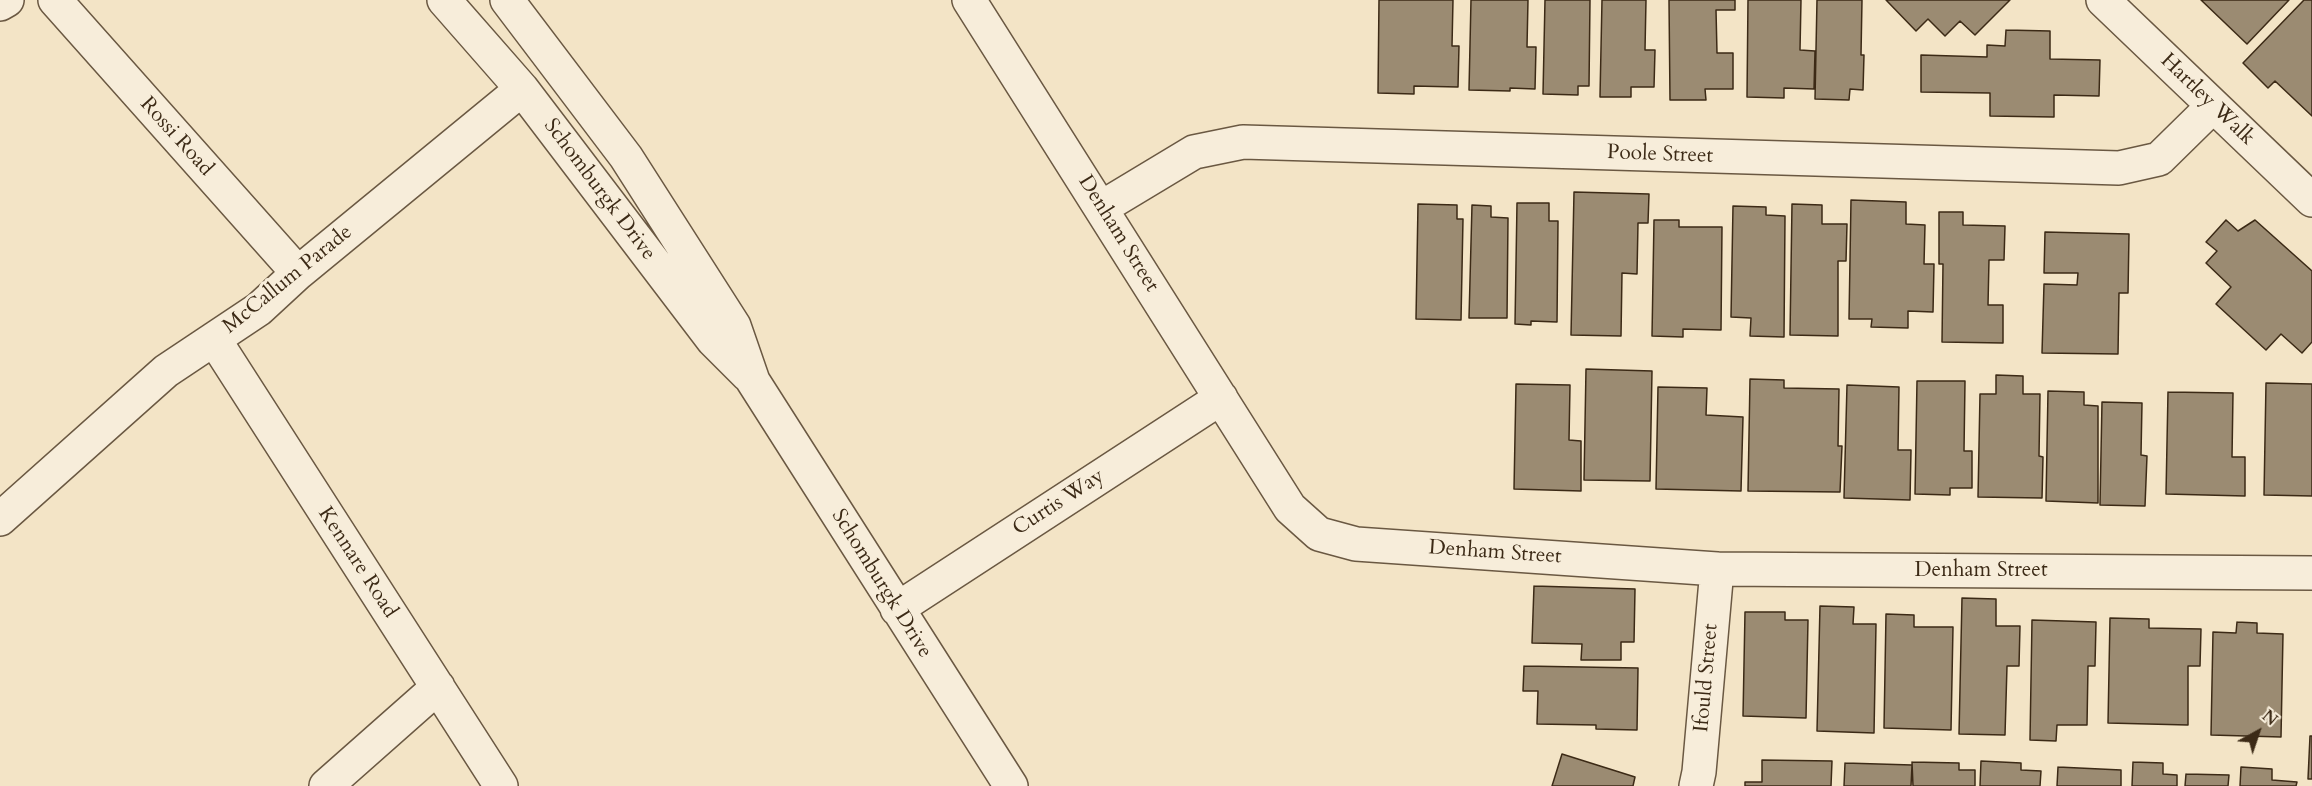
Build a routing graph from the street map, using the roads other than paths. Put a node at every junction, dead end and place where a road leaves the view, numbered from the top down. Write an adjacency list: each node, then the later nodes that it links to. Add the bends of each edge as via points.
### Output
1 (7, 0): 7 (street)
2 (55, 0): 12 (street, Rossi Road)
3 (444, 0): 8 (street, Schomburgk Drive)
4 (507, 0): 14 (street, Schomburgk Drive, via 626,157 734,326)
5 (969, 0): 11 (street, Denham Street)
6 (2103, 0): 9 (street, Hartley Walk)
7 (0, 4)
8 (522, 89): 12 (street, McCallum Parade); 14 (street, Schomburgk Drive, via 713,340)
9 (2213, 106): 10 (street, Hartley Walk); 11 (street, Poole Street, via 2159,159 2119,168 1243,142 1194,152)
10 (2312, 200)
11 (1101, 208): 15 (street, Denham Street)
12 (297, 273): 13 (street, McCallum Parade, via 259,309)
13 (214, 339): 16 (street, McCallum Parade, via 166,371); 20 (street, Kennare Road)
14 (753, 381): 19 (street, Schomburgk Drive)
15 (1221, 398): 17 (street, Denham Street, via 1290,508 1319,534 1356,544); 19 (street, Curtis Way)
16 (0, 519)
17 (1717, 569): 18 (street, Denham Street); 24 (street, Ifould Street)
18 (2312, 573)
19 (897, 609): 21 (street, Schomburgk Drive)
20 (438, 687): 22 (street); 23 (street, Kennare Road)
21 (1002, 783)
22 (326, 786)
23 (501, 786)
24 (1696, 786)

